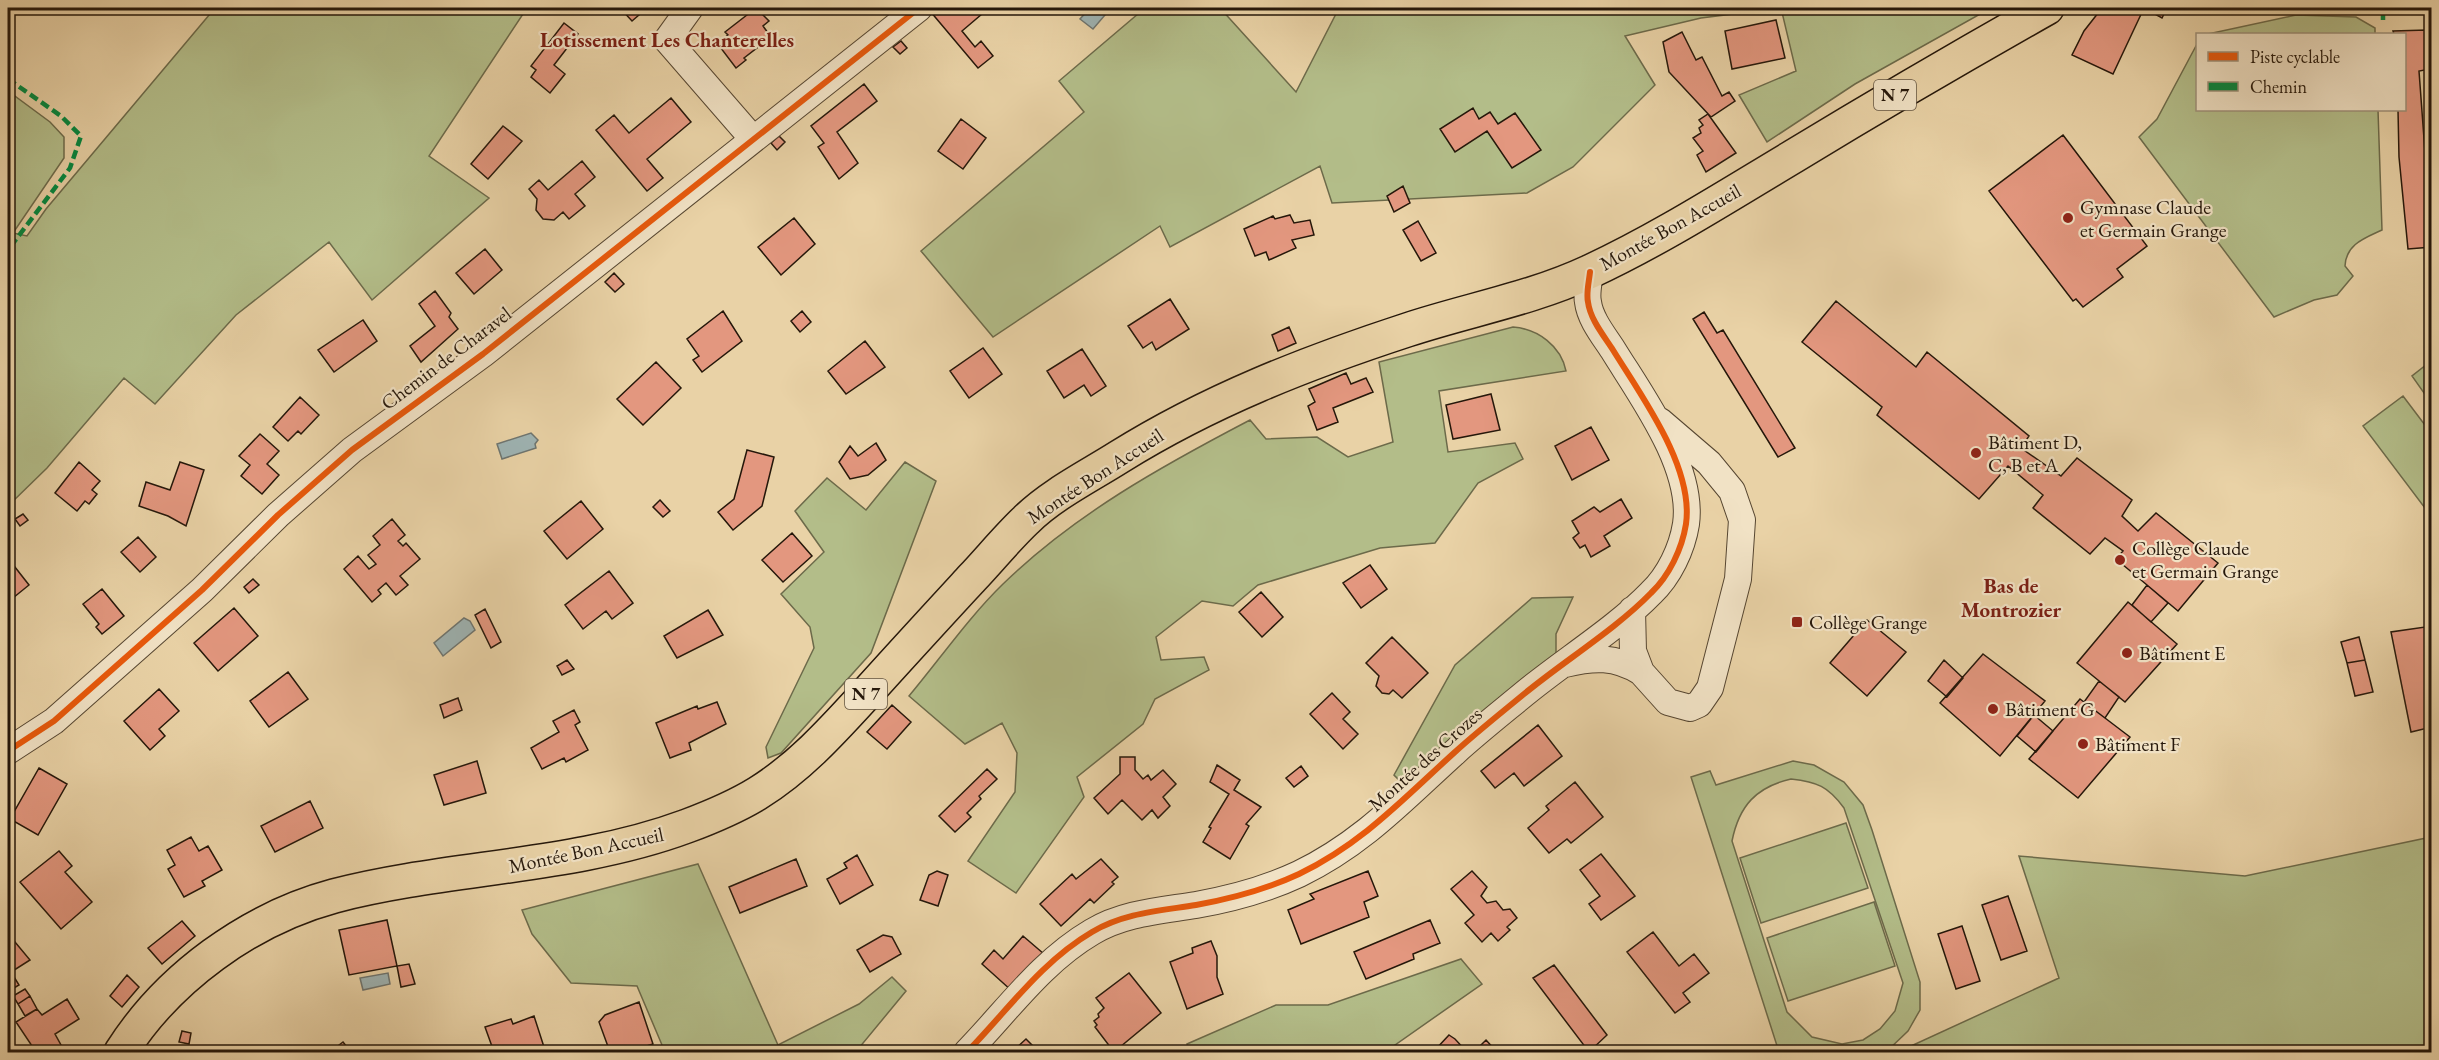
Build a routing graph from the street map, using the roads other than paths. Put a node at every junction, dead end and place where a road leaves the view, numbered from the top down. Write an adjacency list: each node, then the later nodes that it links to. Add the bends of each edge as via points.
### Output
1 (690, 8): 4 (street, via 667,40)
2 (919, 8): 4 (street, Chemin de Charavel)
3 (2047, 8): 5 (main road, Montée Bon Accueil / N 7, via 1693,217)
4 (753, 139): 10 (street, Chemin de Charavel, via 483,354 352,450 54,721)
5 (1590, 272): 6 (street, Montée des Crozes, via 1587,301 1593,315); 11 (main road, Montée Bon Accueil / N 7, via 1536,293 1406,330 1264,382 1184,419 1122,455 1029,516 831,733 761,792 735,806 645,840 472,873 379,886 328,898 288,913 223,949 192,972 161,999)
6 (1653, 415): 7 (street, Montée des Crozes, via 1684,486 1686,524 1681,545 1661,582); 9 (street, Montée des Crozes, via 1709,463 1732,491 1742,520 1738,579 1706,696 1690,708 1678,706 1660,695)
7 (1632, 610): 8 (street, Montée des Crozes); 9 (street, Montée des Crozes, via 1633,651)
8 (1558, 665): 9 (street, Montée des Crozes, via 1603,658 1626,663); 12 (street, Montée des Crozes, via 1456,751 1391,814 1319,863 1280,882 1233,897 1136,913 1093,931 1068,947 1032,980)
9 (1641, 672)
10 (8, 751)
11 (121, 1053)
12 (967, 1053)

